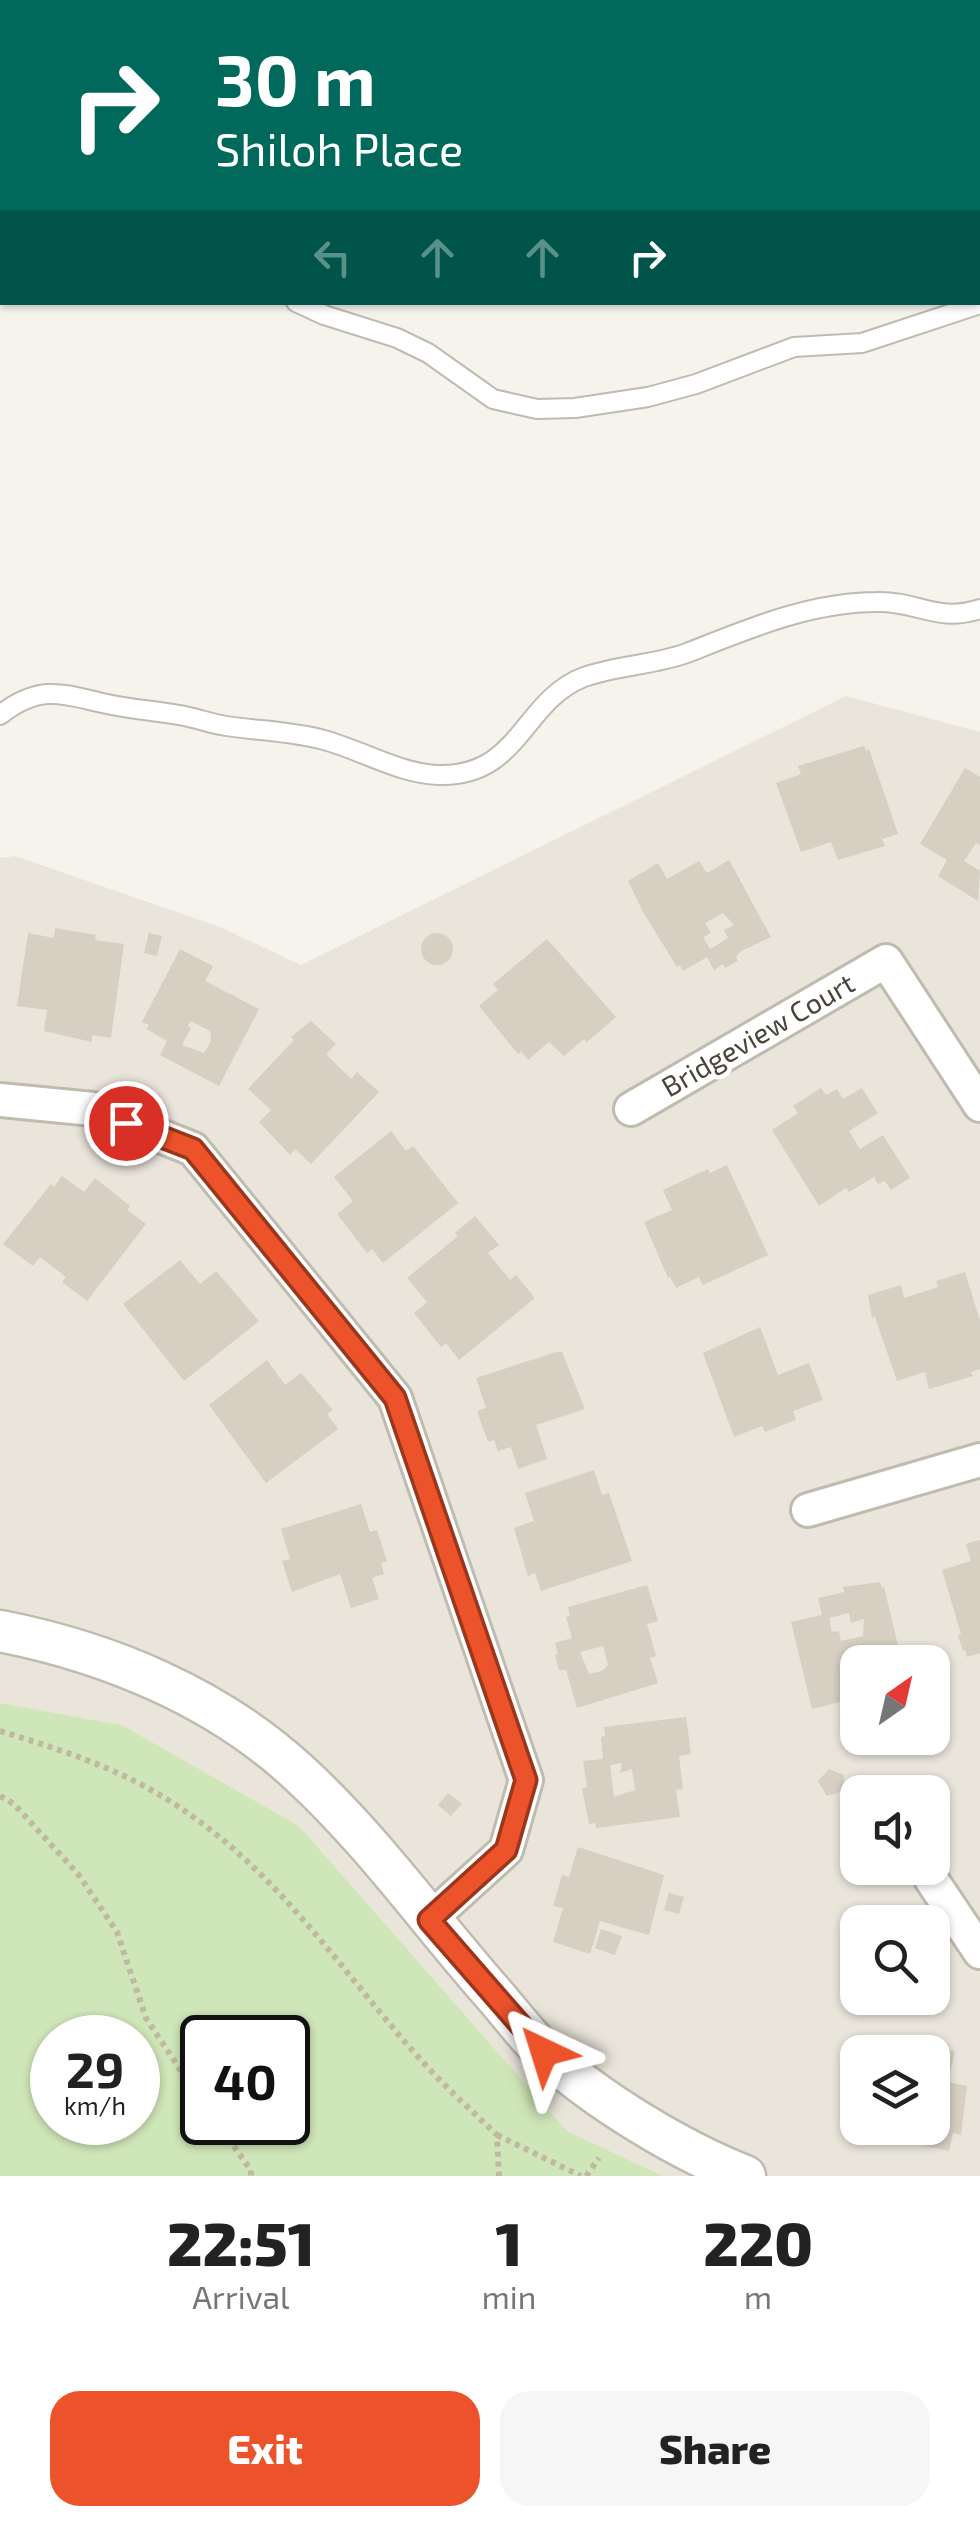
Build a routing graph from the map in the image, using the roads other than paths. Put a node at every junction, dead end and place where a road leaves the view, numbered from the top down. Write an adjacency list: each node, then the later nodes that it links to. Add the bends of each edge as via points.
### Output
1 (302, 305): 2 (lane, via 397,338 493,398 538,409 648,397 794,346 862,343)
2 (977, 305)
3 (980, 609): 4 (lane, via 960,616 876,602 816,610 752,625 686,654 580,679 556,695 501,756 473,773 436,775 287,730 225,726 71,694 43,694)
4 (0, 714)
5 (0, 1100): 12 (street, via 93,1110 193,1149 395,1398 526,1780 506,1850)
6 (980, 1105): 7 (street, Bridgeview Court, via 886,961)
7 (630, 1109)
8 (980, 1460): 9 (street)
9 (808, 1510)
10 (0, 1631): 12 (street, via 108,1659 237,1725 354,1827)
11 (934, 1885): 13 (street)
12 (429, 1920): 14 (street, via 544,2052 698,2158)
13 (980, 1952)
14 (745, 2176)

